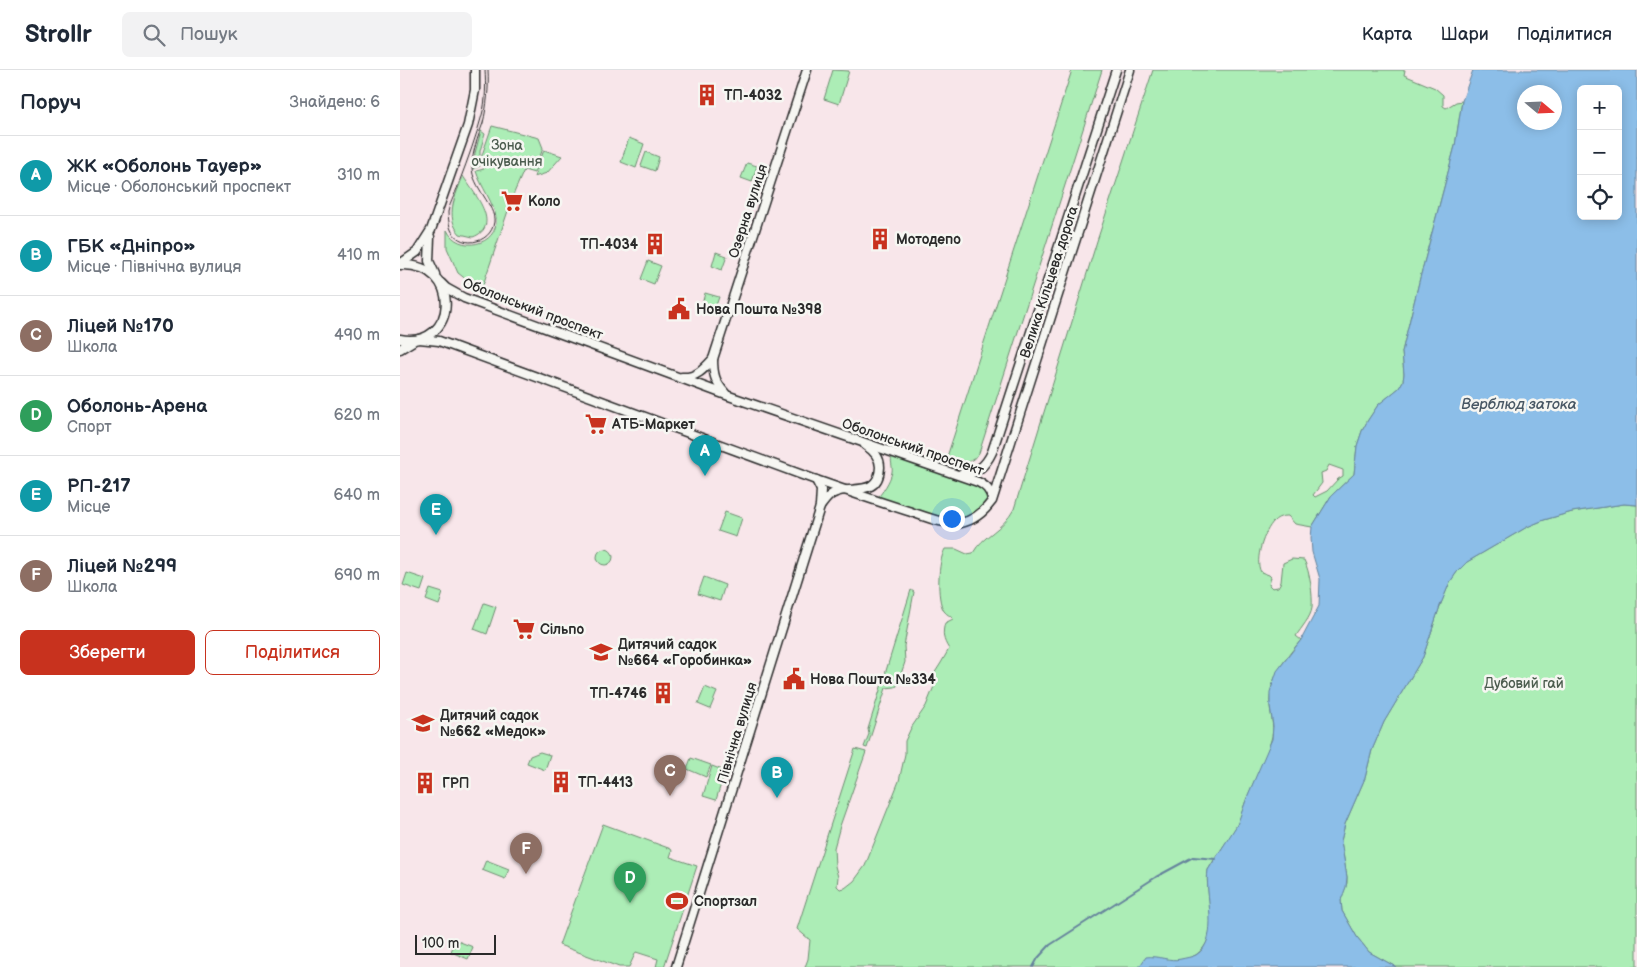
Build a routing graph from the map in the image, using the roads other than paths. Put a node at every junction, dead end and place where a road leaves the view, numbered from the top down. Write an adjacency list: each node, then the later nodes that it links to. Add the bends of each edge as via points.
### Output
1 (474, 70): 5 (main road, via 475,90 469,121)
2 (807, 70): 11 (main road, Озерна вулиця)
3 (1116, 70): 15 (main road, Велика Кільцева дорога, via 992,452 988,462 974,473)
4 (1130, 70): 18 (main road, Велика Кільцева дорога)
5 (431, 230): 6 (main road, via 417,252); 7 (main road, via 429,262)
6 (400, 264): 7 (main road, Оболонський проспект, via 421,268)
7 (439, 280): 9 (main road, via 446,296 443,318 433,332); 12 (main road, Оболонський проспект, via 464,298)
8 (400, 339): 9 (main road)
9 (416, 340): 10 (main road); 16 (main road, via 439,341)
10 (400, 349)
11 (713, 359): 12 (main road, via 695,375); 13 (main road, via 713,374)
12 (679, 377): 13 (main road, Оболонський проспект)
13 (726, 395): 14 (main road, Оболонський проспект)
14 (859, 441): 15 (main road, Оболонський проспект); 17 (main road, via 876,454 880,463 878,476 868,488)
15 (957, 474): 18 (main road, Оболонський проспект, via 984,485)
16 (816, 480): 17 (main road); 19 (main road, Північна вулиця, via 821,490)
17 (843, 489): 18 (main road, via 955,523 974,518); 19 (main road, via 831,494)
18 (992, 501)
19 (820, 507): 20 (main road, Північна вулиця)
20 (676, 967)

